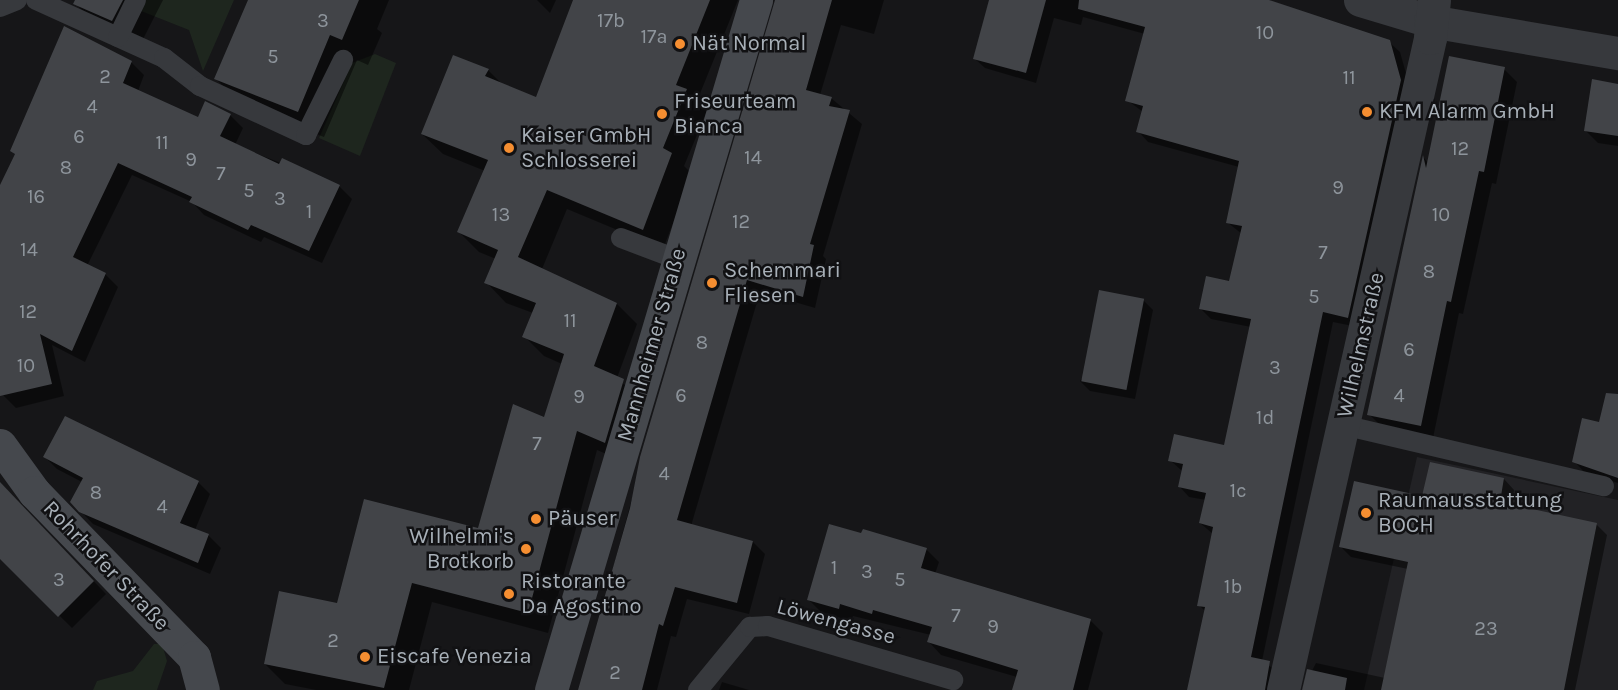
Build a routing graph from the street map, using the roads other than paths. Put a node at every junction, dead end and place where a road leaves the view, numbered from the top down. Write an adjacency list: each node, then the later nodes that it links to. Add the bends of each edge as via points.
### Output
1 (17, 0): 6 (lane)
2 (36, 0): 8 (lane)
3 (136, 0): 8 (lane)
4 (756, 0): 12 (main road, Mannheimer Straße)
5 (1360, 0): 7 (street)
6 (0, 7)
7 (1432, 10): 9 (street); 13 (street, Wilhelmstraße, via 1430,39)
8 (118, 37): 10 (lane, via 164,58 200,86 306,135)
9 (1618, 53)
10 (344, 60)
11 (621, 238): 12 (lane)
12 (677, 259): 18 (main road, Mannheimer Straße)
13 (1343, 425): 15 (lane); 20 (street, Wilhelmstraße)
14 (0, 445): 17 (main road, Rohrhofer Straße, via 34,492 194,657)
15 (1604, 486)
16 (953, 680): 19 (lane, Löwengasse, via 768,626 750,627)
17 (203, 690)
18 (551, 690)
19 (698, 690)
20 (1283, 690)

